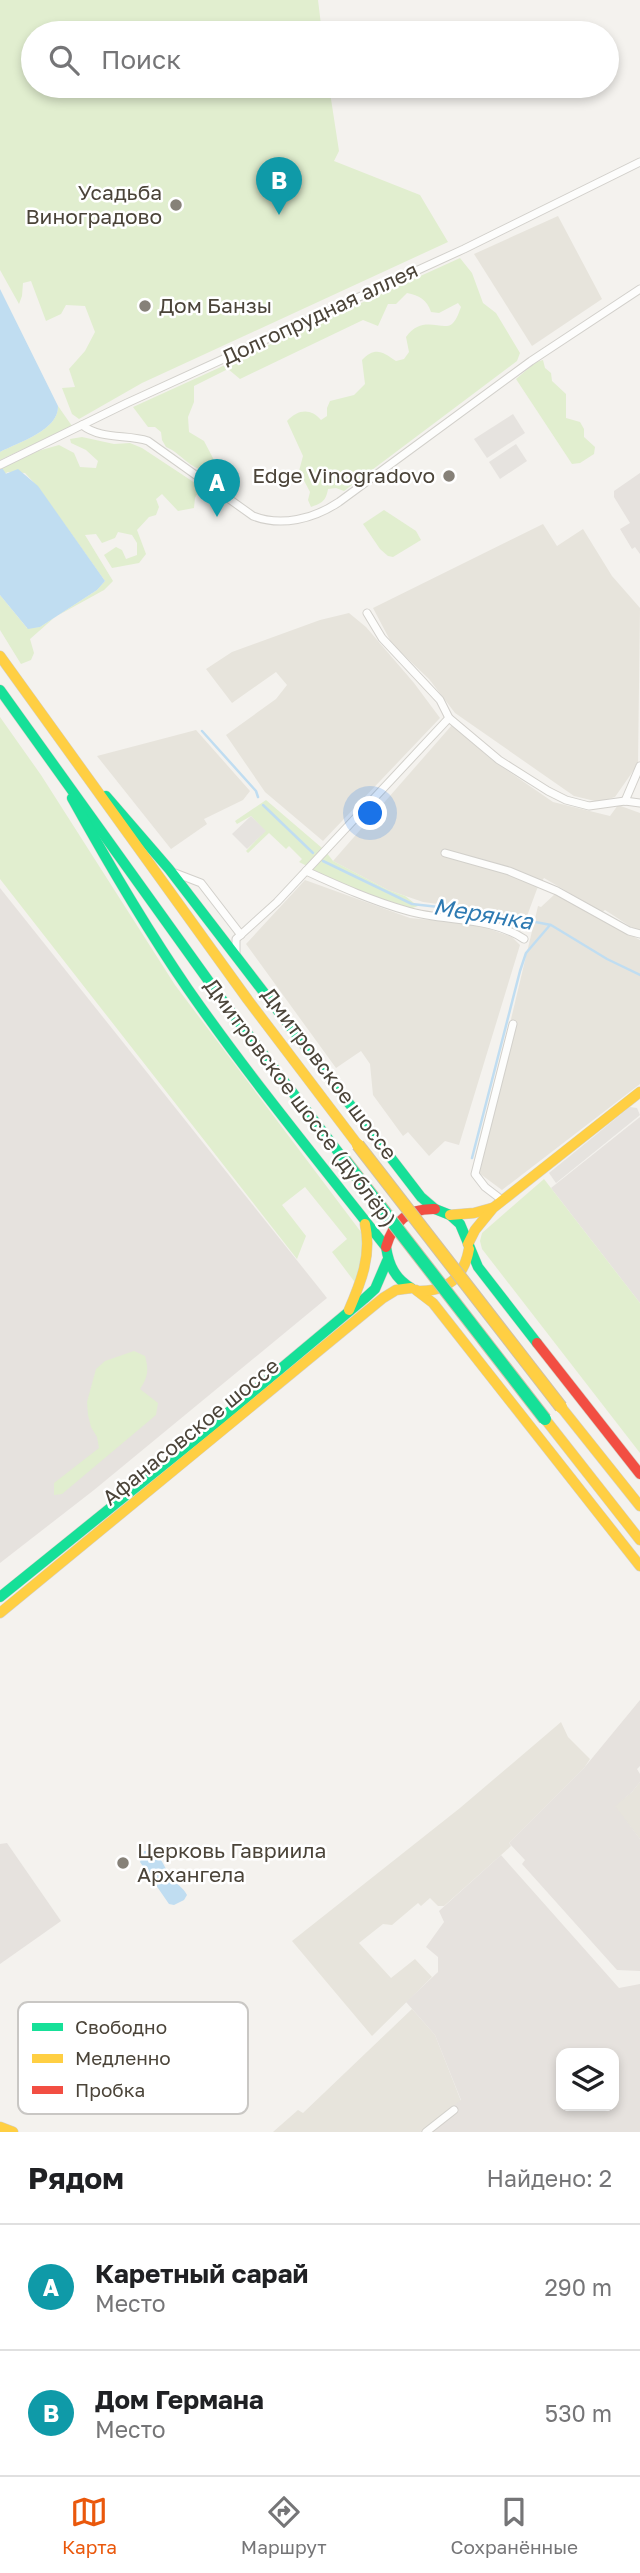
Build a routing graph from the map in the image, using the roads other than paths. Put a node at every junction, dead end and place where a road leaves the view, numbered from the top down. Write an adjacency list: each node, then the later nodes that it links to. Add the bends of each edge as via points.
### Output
1 (640, 162): 3 (street, Долгопрудная аллея, via 464,249)
2 (640, 289): 3 (street, via 531,361 339,502 301,519 265,521 253,516 148,441 97,433)
3 (82, 425): 4 (street, Долгопрудная аллея)
4 (0, 465)
5 (368, 613): 8 (street, via 382,638 440,700)
6 (0, 656): 9 (main road, Дмитровское шоссе)
7 (0, 690): 11 (main road, Дмитровское шоссе)
8 (449, 718): 12 (street, via 499,760 566,800 589,806); 16 (street)
9 (79, 765): 15 (main road, Дмитровское шоссе (дублёр)); 33 (main road, Дмитровское шоссе, bridge, via 300,1072)
10 (640, 766): 12 (street)
11 (58, 773): 26 (main road, Дмитровское шоссе (дублёр), via 110,867 188,989); 34 (main road, Дмитровское шоссе, bridge, via 285,1085)
12 (625, 801): 13 (street)
13 (640, 803)
14 (445, 853): 17 (street, via 499,867 557,891)
15 (169, 869): 18 (street, via 201,883); 20 (main road, Дмитровское шоссе (дублёр))
16 (306, 871): 18 (street); 19 (street, via 410,912 472,920)
17 (640, 934)
18 (241, 935): 20 (street, via 234,946)
19 (524, 939)
20 (245, 969): 24 (main road, Дмитровское шоссе (дублёр), via 421,1197)
21 (513, 1024): 23 (street, via 475,1174)
22 (640, 1092): 23 (main road)
23 (497, 1204): 25 (main road, via 474,1213); 27 (main road, via 475,1230)
24 (435, 1209): 25 (main road, Дмитровское шоссе (дублёр)); 28 (main road, via 418,1210 400,1219)
25 (450, 1215): 27 (main road, via 460,1224)
26 (363, 1219): 28 (main road, Дмитровское шоссе (дублёр)); 31 (main road, via 368,1231 367,1264)
27 (469, 1246): 30 (main road, via 468,1259 457,1279 438,1290); 32 (main road, via 478,1267)
28 (386, 1247): 29 (main road, Дмитровское шоссе (дублёр))
29 (387, 1261): 30 (main road, Дмитровское шоссе (дублёр), via 393,1273); 31 (main road, Афанасовское шоссе, via 374,1289)
30 (413, 1289): 35 (main road, Дмитровское шоссе (дублёр), via 433,1303); 37 (main road, Афанасовское шоссе, via 396,1290 383,1298)
31 (348, 1312): 36 (main road, Афанасовское шоссе)
32 (640, 1474)
33 (640, 1506)
34 (640, 1540)
35 (640, 1566)
36 (0, 1597)
37 (0, 1613)
38 (454, 2110): 39 (street)
39 (426, 2132)

